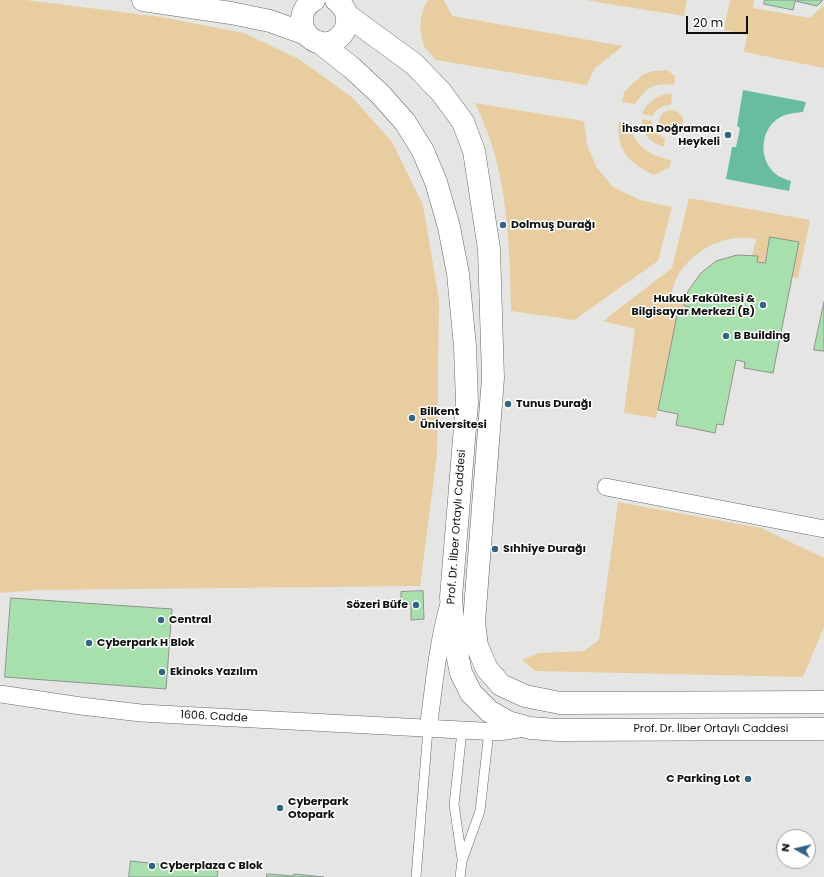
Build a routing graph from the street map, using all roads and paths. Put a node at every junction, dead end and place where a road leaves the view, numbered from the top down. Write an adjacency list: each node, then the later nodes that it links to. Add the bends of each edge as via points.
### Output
1 (143, 0): 4 (street, Prof. Dr. İlber Ortaylı Caddesi, via 270,21)
2 (314, 0): 4 (street, via 306,7 302,20)
3 (342, 8): 4 (street, Prof. Dr. İlber Ortaylı Caddesi, via 348,23 341,37 327,43); 9 (street, Prof. Dr. İlber Ortaylı Caddesi, via 414,64 441,92 463,122 474,151 489,250 493,336 493,378 474,622 477,646 487,669 502,685 525,696 560,703)
4 (313, 38): 7 (street, Prof. Dr. İlber Ortaylı Caddesi, via 352,68 405,122 423,151 436,182 449,227 458,274 467,403)
5 (606, 488): 6 (street)
6 (824, 529)
7 (451, 598): 10 (street, via 441,635); 11 (street, Prof. Dr. İlber Ortaylı Caddesi, via 454,638 462,673 471,693 489,711 508,722)
8 (0, 694): 10 (street, 1606. Cadde, via 141,713)
9 (824, 702)
10 (428, 728): 13 (street, 1606. Cadde); 16 (lane)
11 (530, 728): 12 (street, Prof. Dr. İlber Ortaylı Caddesi); 14 (street, 1606. Cadde)
12 (824, 729)
13 (462, 731): 14 (street, 1606. Cadde); 15 (lane, via 454,805)
14 (490, 732): 15 (lane, via 480,811)
15 (462, 861): 17 (lane)
16 (416, 877)
17 (460, 877)

